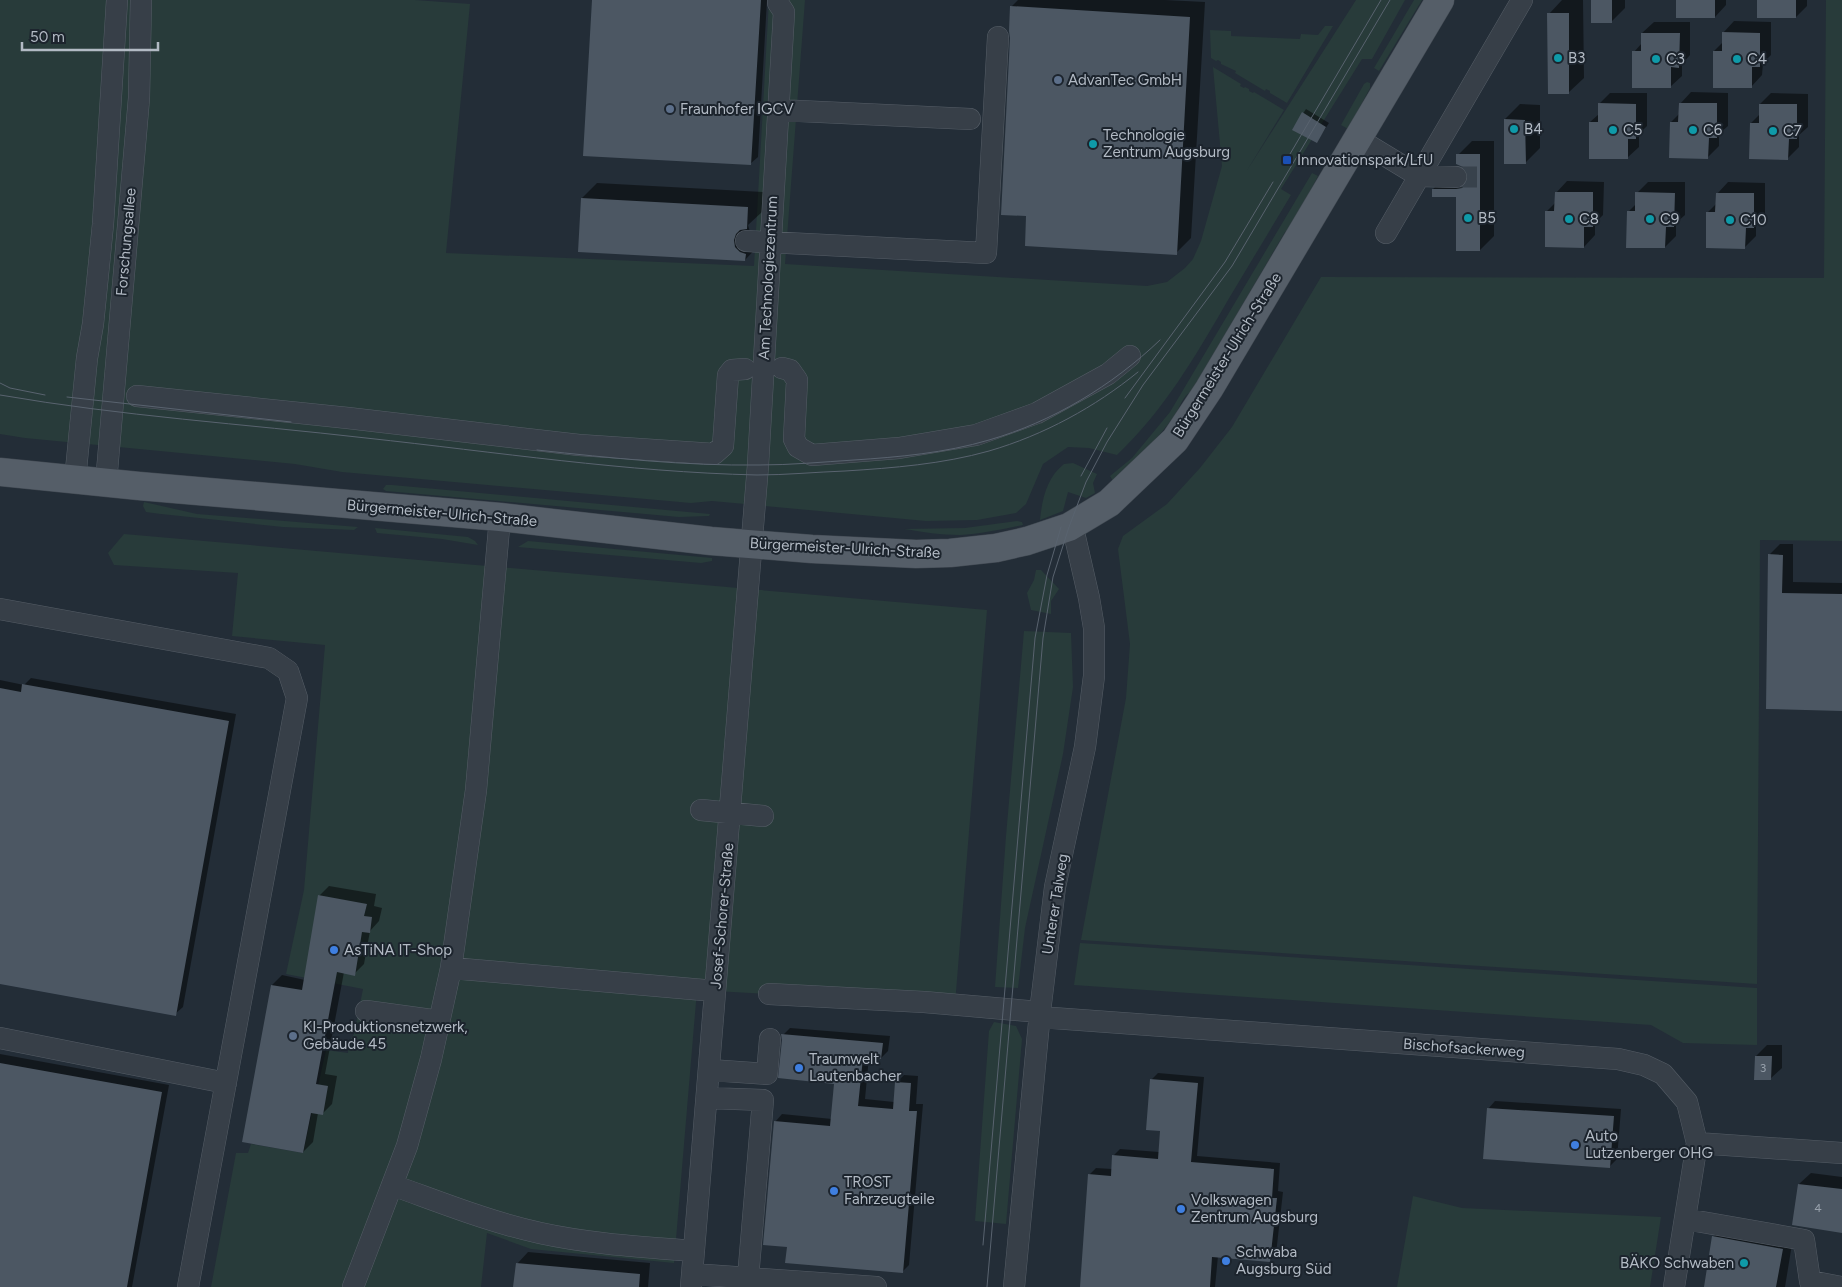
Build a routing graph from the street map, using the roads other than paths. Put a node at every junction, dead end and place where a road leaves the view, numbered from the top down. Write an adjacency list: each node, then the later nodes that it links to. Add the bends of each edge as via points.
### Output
1 (117, 0): 20 (street, Forschungsallee, via 103,224)
2 (141, 0): 21 (street, Forschungsallee, via 139,98)
3 (1440, 0): 9 (main road, Bürgermeister-Ulrich-Straße)
4 (1522, 0): 10 (street)
5 (786, 4): 7 (street, Am Technologiezentrum)
6 (998, 37): 14 (street, via 986,253)
7 (778, 110): 8 (street); 14 (street, Am Technologiezentrum)
8 (970, 119)
9 (1358, 139): 10 (street); 23 (main road, Bürgermeister-Ulrich-Straße, via 1175,440 1109,502)
10 (1419, 176): 11 (street); 12 (street)
11 (1456, 177)
12 (1386, 233)
13 (746, 241): 14 (street)
14 (770, 242): 24 (street, Am Technologiezentrum)
15 (1130, 356): 16 (street, via 1108,374 1037,412 976,435 899,448 812,454 798,447 794,439 797,380 790,370)
16 (782, 368)
17 (745, 369): 18 (street, via 732,370 728,376 723,446 714,454 579,445)
18 (137, 396)
19 (0, 472): 20 (main road, Bürgermeister-Ulrich-Straße)
20 (75, 480): 21 (main road, Bürgermeister-Ulrich-Straße)
21 (106, 483): 22 (main road, Bürgermeister-Ulrich-Straße)
22 (500, 517): 24 (main road, Bürgermeister-Ulrich-Straße); 29 (street, via 476,790)
23 (1072, 524): 24 (main road, Bürgermeister-Ulrich-Straße, via 1028,541 950,553 916,554); 33 (street, Unterer Talweg, via 1094,628 1094,676 1085,747 1055,886)
24 (752, 544): 27 (street, Josef-Schorer-Straße)
25 (0, 609): 38 (street, via 269,658 288,671 297,698)
26 (701, 810): 27 (street)
27 (730, 813): 28 (street); 30 (street, Josef-Schorer-Straße)
28 (764, 816)
29 (451, 968): 30 (street); 34 (street)
30 (715, 991): 37 (street, Josef-Schorer-Straße)
31 (768, 994): 33 (street, Bischofsackerweg, via 974,1006)
32 (366, 1011): 34 (street)
33 (1039, 1014): 40 (street, Bischofsackerweg, via 1618,1060 1644,1065 1664,1074 1687,1102); 50 (street, Unterer Talweg)
34 (439, 1022): 42 (street, via 414,1121)
35 (0, 1038): 38 (street)
36 (770, 1039): 37 (street, via 767,1074)
37 (710, 1070): 39 (street, Josef-Schorer-Straße)
38 (226, 1083): 47 (street)
39 (708, 1098): 44 (street, Josef-Schorer-Straße); 45 (street, via 763,1100)
40 (1697, 1143): 41 (street); 43 (street, Bischofsackerweg)
41 (1842, 1153)
42 (392, 1185): 44 (street, via 490,1220 540,1233 594,1242); 48 (street)
43 (1685, 1219): 51 (street, Bischofsackerweg); 52 (street, via 1804,1240 1810,1281)
44 (694, 1251): 46 (street, Josef-Schorer-Straße)
45 (748, 1278): 46 (street); 49 (street)
46 (692, 1280)
47 (188, 1287)
48 (352, 1287)
49 (876, 1287)
50 (1014, 1287)
51 (1674, 1287)
52 (1841, 1287)

